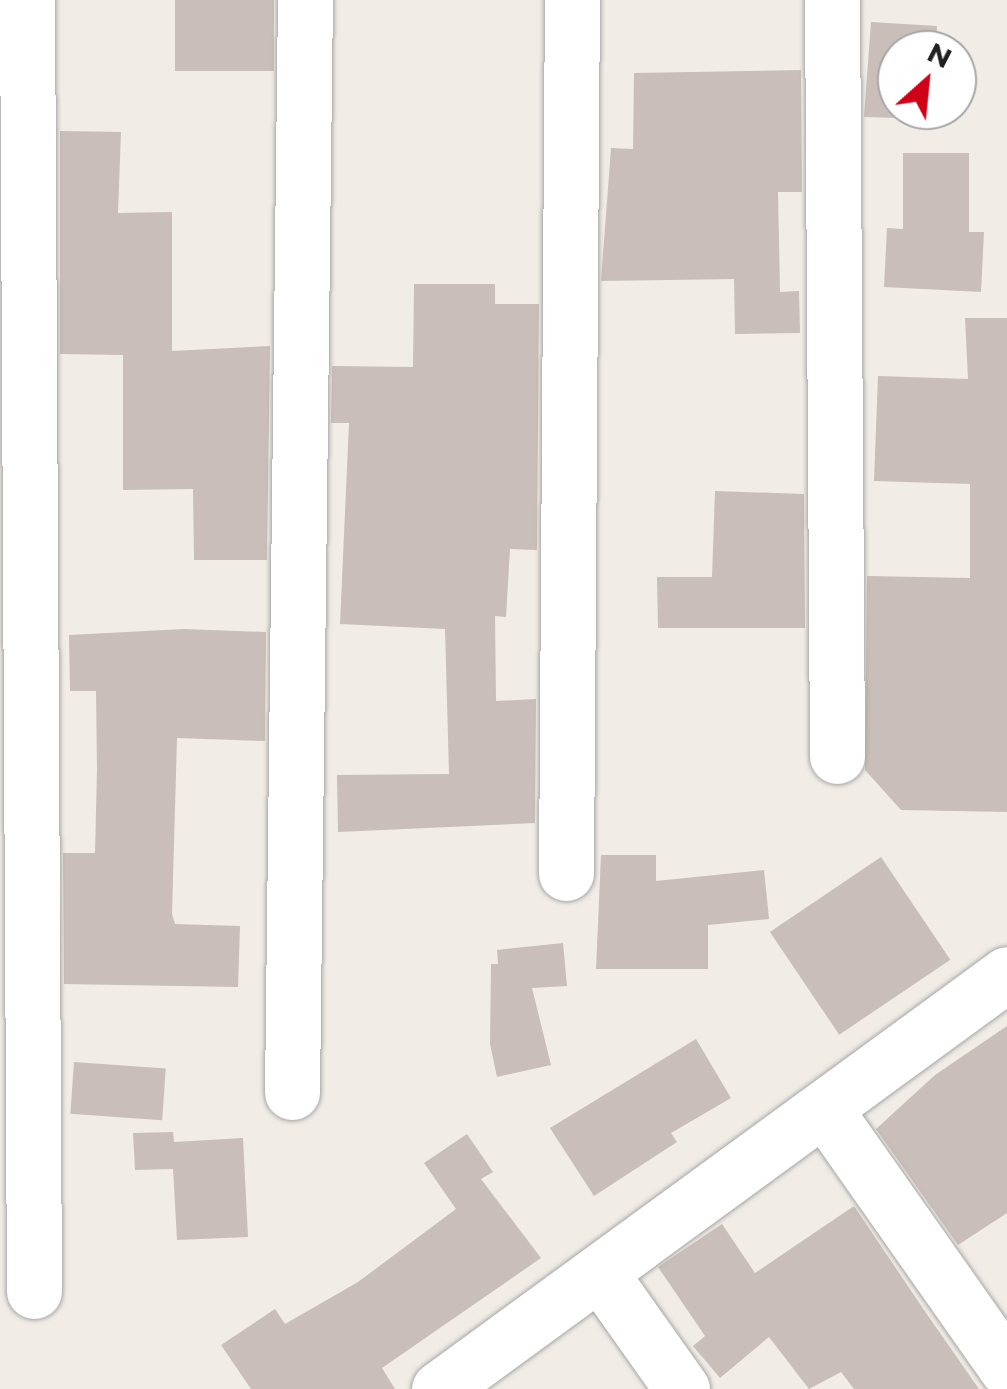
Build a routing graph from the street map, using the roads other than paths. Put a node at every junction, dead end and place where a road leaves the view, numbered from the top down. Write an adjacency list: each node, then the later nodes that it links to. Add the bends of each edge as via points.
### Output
1 (27, 0): 11 (street)
2 (305, 0): 8 (street)
3 (572, 0): 6 (street)
4 (832, 0): 5 (street)
5 (837, 756)
6 (566, 874)
7 (1007, 974): 9 (street)
8 (292, 1092)
9 (825, 1110): 10 (street); 12 (street)
10 (600, 1273): 13 (street); 14 (street)
11 (34, 1291)
12 (1007, 1368)
13 (438, 1389)
14 (682, 1389)

